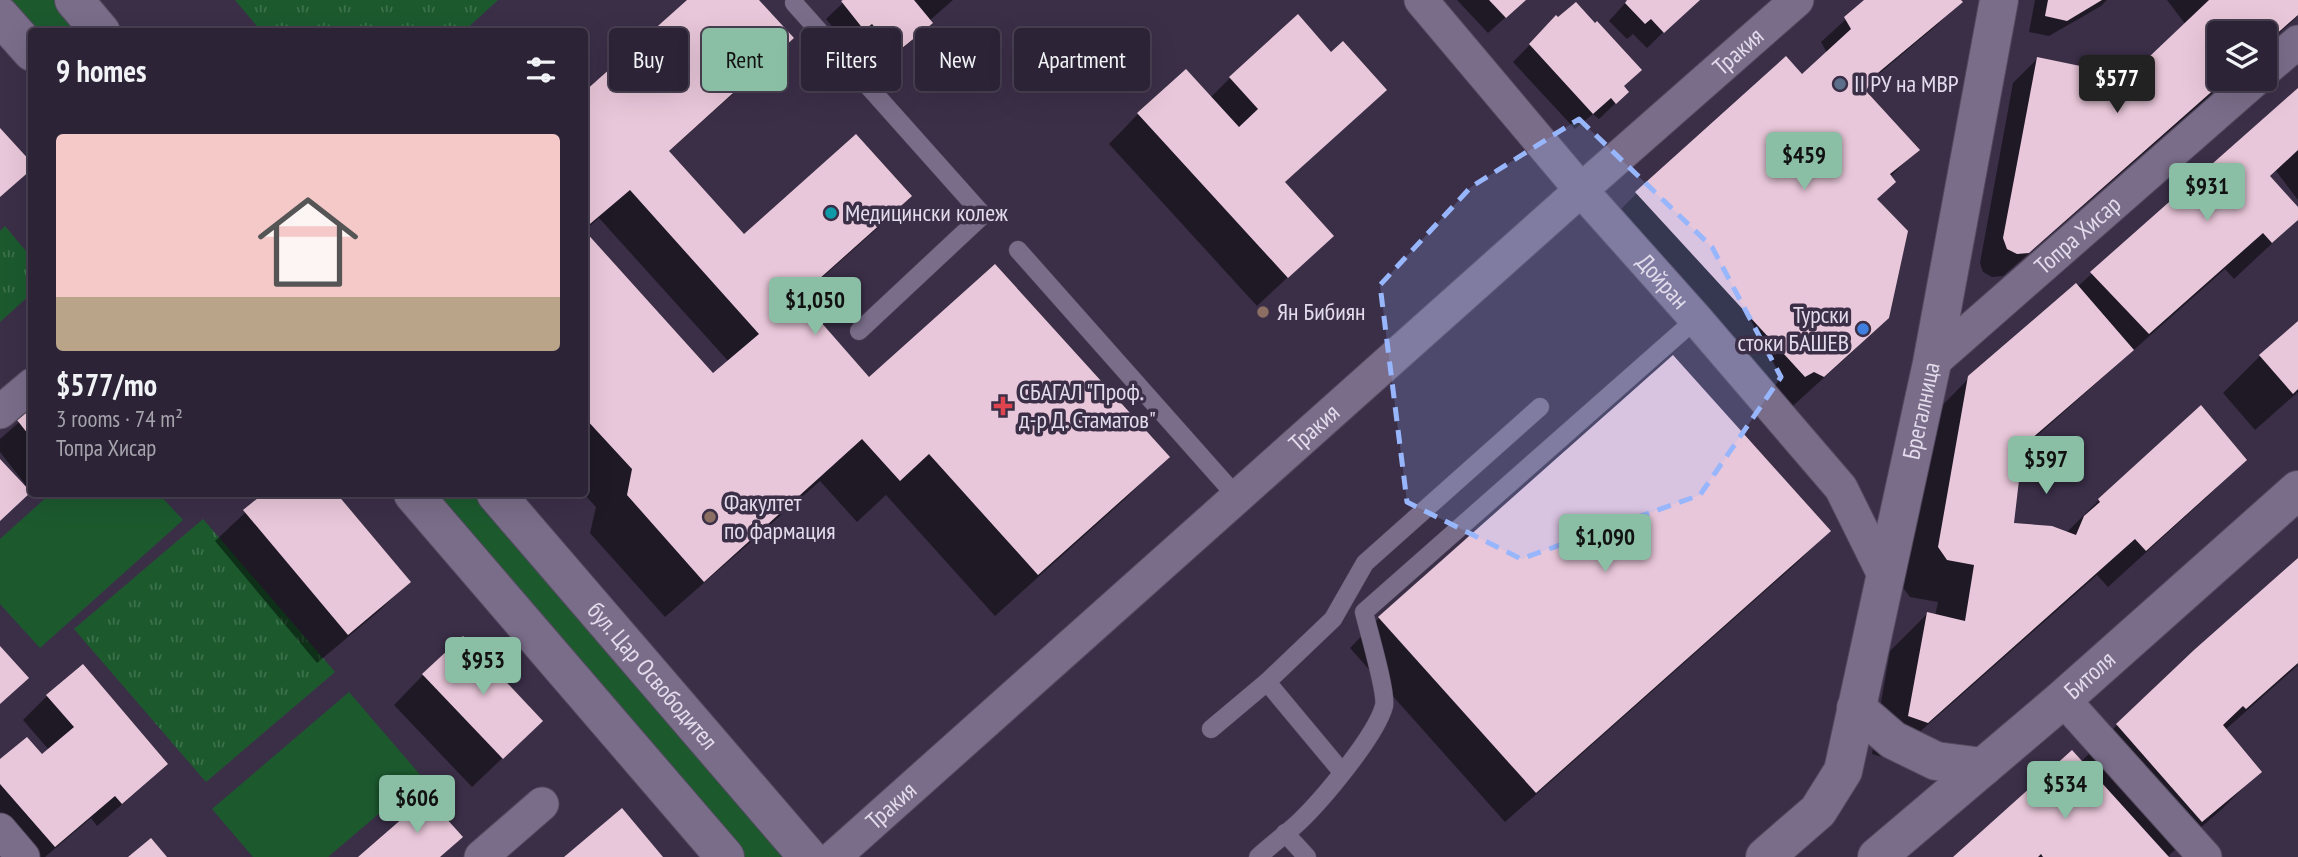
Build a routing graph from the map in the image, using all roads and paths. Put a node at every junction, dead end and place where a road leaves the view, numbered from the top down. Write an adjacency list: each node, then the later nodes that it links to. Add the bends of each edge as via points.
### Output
1 (74, 0): 7 (street)
2 (1421, 0): 12 (street, Дойран)
3 (1797, 0): 12 (street, Тракия)
4 (1999, 0): 16 (street, Брегалница)
5 (794, 1): 15 (lane, via 983,215)
6 (0, 16): 9 (street)
7 (98, 28)
8 (2298, 42): 10 (street)
9 (28, 48)
10 (2277, 60)
11 (2242, 91): 16 (street, Топра Хисар)
12 (1581, 190): 14 (street, Дойран); 23 (street, Тракия)
13 (1018, 250): 23 (lane)
14 (1696, 319): 24 (street, Дойран, via 1840,488); 30 (lane, via 1364,612 1384,705)
15 (859, 331)
16 (1932, 363): 24 (street, Брегалница)
17 (28, 388): 19 (street)
18 (1540, 407): 25 (lane, via 1365,563 1333,619)
19 (0, 412)
20 (2298, 490): 26 (street, Битоля)
21 (416, 497): 36 (street)
22 (499, 497): 37 (street, бул. Цар Освободител)
23 (1238, 498): 38 (street, Тракия)
24 (1885, 577): 27 (street, Брегалница)
25 (1267, 682): 28 (lane); 30 (lane)
26 (2063, 699): 29 (street, Битоля); 43 (street)
27 (1856, 708): 29 (street, via 1893,740 1936,761); 41 (street, Брегалница, via 1843,771 1818,811)
28 (1211, 729)
29 (1983, 767): 42 (street, Битоля)
30 (1342, 772): 33 (lane)
31 (542, 804): 35 (street)
32 (0, 830): 34 (street)
33 (1285, 832): 39 (lane); 40 (lane)
34 (23, 857)
35 (481, 857)
36 (725, 857)
37 (808, 857)
38 (834, 857)
39 (1258, 857)
40 (1307, 857)
41 (1765, 857)
42 (1877, 857)
43 (2205, 857)

